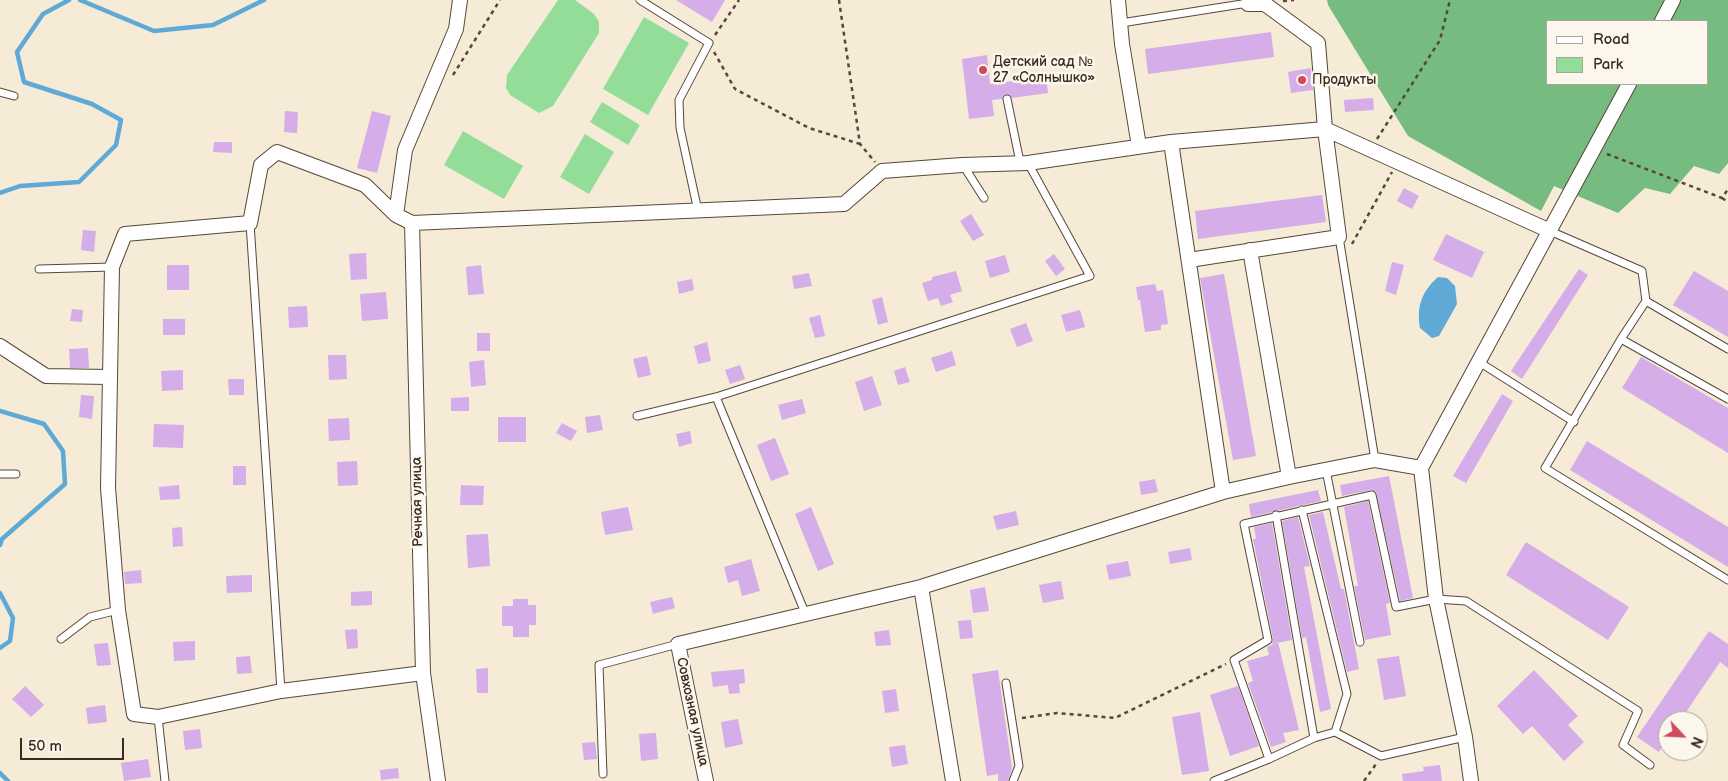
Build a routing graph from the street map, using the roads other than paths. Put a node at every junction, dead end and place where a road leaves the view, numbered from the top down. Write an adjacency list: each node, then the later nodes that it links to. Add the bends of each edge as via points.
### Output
1 (460, 0): 19 (street, via 456,29 405,150)
2 (640, 0): 18 (lane, via 709,43 680,100 680,128)
3 (1118, 0): 7 (street)
4 (1673, 0): 6 (street)
5 (1248, 2): 7 (lane); 12 (street, via 1265,4 1318,43)
6 (1663, 20)
7 (1121, 23): 14 (street)
8 (1627, 85): 22 (street)
9 (0, 92): 10 (lane)
10 (14, 96)
11 (1007, 100): 15 (lane)
12 (1325, 129): 13 (street); 22 (street); 23 (street)
13 (1171, 142): 14 (street); 25 (street)
14 (1139, 146): 15 (street)
15 (1024, 162): 16 (street); 34 (lane, via 1090,276)
16 (962, 165): 17 (lane); 18 (street, via 882,171 844,204)
17 (984, 198)
18 (698, 211): 20 (street)
19 (396, 215): 20 (street); 21 (street, via 365,186 277,152 261,165)
20 (412, 223): 56 (street, Речная улица)
21 (250, 224): 26 (street, via 125,234); 58 (lane)
22 (1550, 231): 28 (lane, via 1642,271); 32 (street)
23 (1339, 237): 24 (street); 38 (lane)
24 (1250, 250): 25 (street); 43 (street)
25 (1189, 260): 44 (street)
26 (112, 267): 27 (lane); 33 (street)
27 (39, 269)
28 (1646, 301): 29 (lane); 31 (lane)
29 (1621, 339): 35 (lane); 37 (lane)
30 (0, 346): 33 (street, via 46,376)
31 (1728, 350)
32 (1479, 362): 37 (lane); 39 (street)
33 (109, 377): 51 (street, via 108,488)
34 (716, 397): 36 (lane); 52 (lane)
35 (1728, 398)
36 (637, 416)
37 (1574, 422): 48 (lane, via 1545,468)
38 (1375, 460): 39 (street); 40 (street)
39 (1421, 468): 50 (street)
40 (1326, 470): 43 (street); 45 (lane)
41 (0, 474): 42 (lane)
42 (16, 474)
43 (1289, 477): 44 (street)
44 (1223, 492): 49 (street)
45 (1333, 502): 46 (lane); 50 (lane, via 1372,496 1396,607); 54 (lane)
46 (1302, 510): 47 (lane); 60 (lane, via 1347,694)
47 (1276, 515): 62 (lane); 63 (lane, via 1244,524 1268,640 1234,660)
48 (1728, 580)
49 (921, 588): 52 (street); 69 (street)
50 (1436, 599): 61 (street); 64 (lane, via 1466,601 1638,711 1623,745)
51 (118, 610): 53 (lane, via 90,617); 59 (street, via 134,714)
52 (806, 616): 55 (street)
53 (61, 639)
54 (1360, 642)
55 (678, 644): 65 (lane, via 599,665); 68 (street, Совхозная улица)
56 (423, 673): 58 (street); 67 (street, Речная улица)
57 (1006, 683): 70 (lane, via 1020,766)
58 (281, 691): 59 (street)
59 (158, 718): 66 (lane)
60 (1336, 732): 61 (lane, via 1381,756); 62 (lane)
61 (1466, 737): 72 (street)
62 (1314, 738): 63 (lane)
63 (1269, 759): 71 (lane)
64 (1650, 765)
65 (603, 774)
66 (165, 781)
67 (438, 781)
68 (706, 781)
69 (953, 781)
70 (1014, 781)
71 (1214, 781)
72 (1471, 781)

